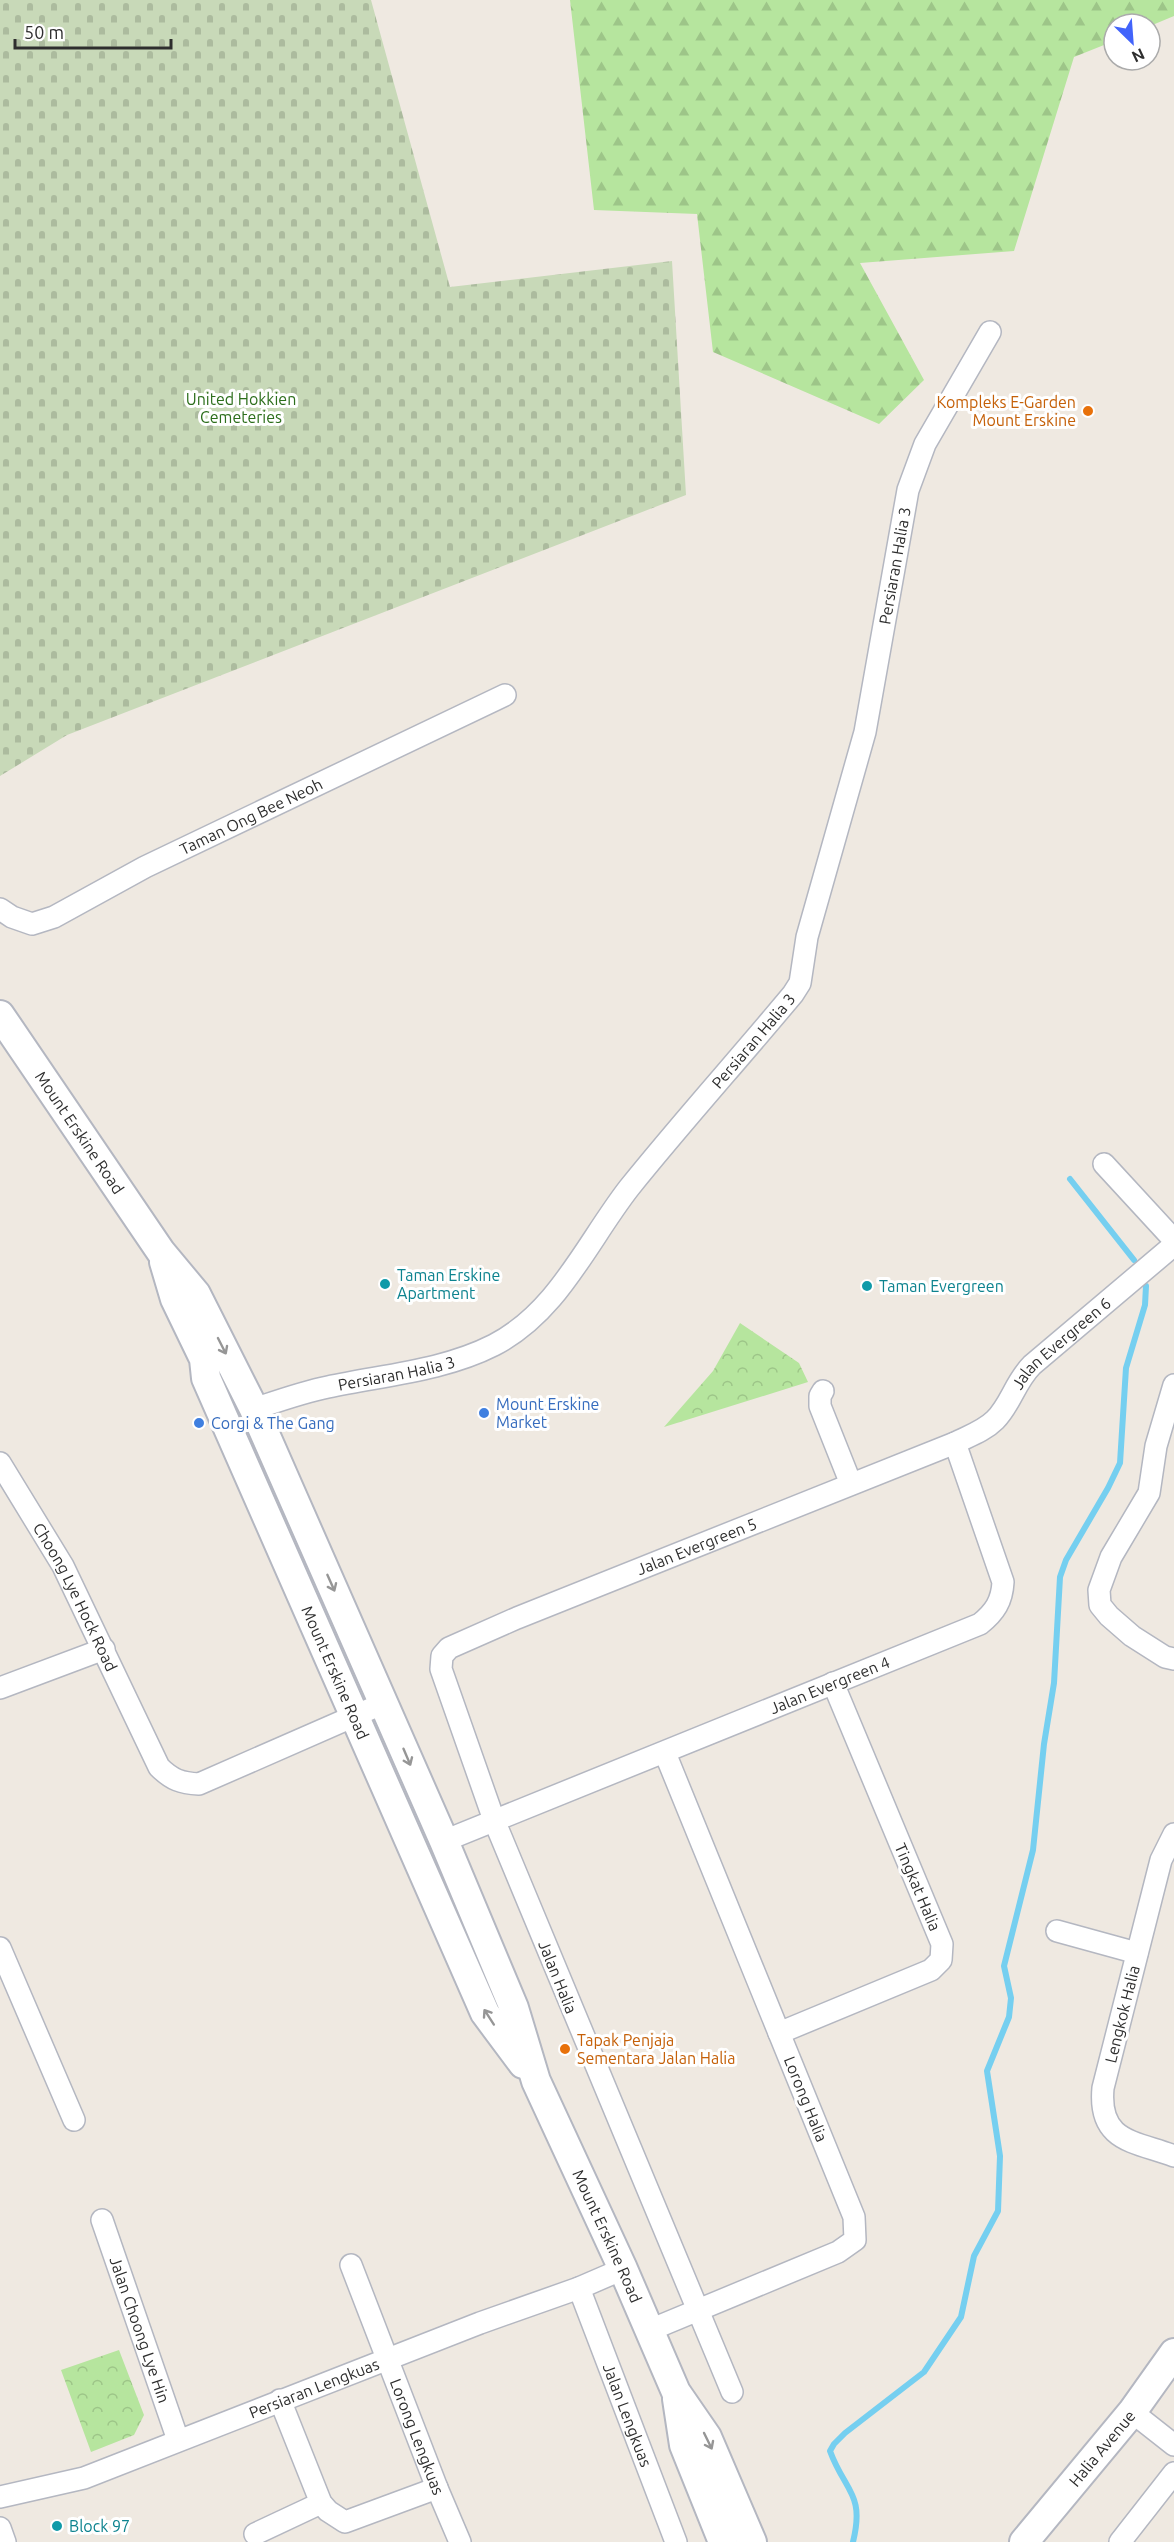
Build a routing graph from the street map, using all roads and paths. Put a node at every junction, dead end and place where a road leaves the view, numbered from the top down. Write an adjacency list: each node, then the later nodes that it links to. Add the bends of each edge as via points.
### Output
1 (990, 332): 12 (street, Persiaran Halia 3, via 925,444 908,490 865,732 807,937 800,983 793,994 629,1189 557,1293 520,1329 458,1360 328,1387)
2 (505, 694): 3 (street, Taman Ong Bee Neoh, via 145,867 54,917 32,924)
3 (0, 909)
4 (0, 1015): 8 (main road, Mount Erskine Road)
5 (1104, 1164): 6 (street)
6 (1174, 1240)
7 (1174, 1245): 13 (street, Jalan Evergreen 6, via 1023,1374 986,1428)
8 (161, 1252): 9 (main road, Mount Erskine Road, via 175,1299); 12 (main road, Mount Erskine Road, one-way to 12, via 196,1294)
9 (204, 1359): 12 (main road, via 217,1374 231,1402 242,1410); 16 (main road, Mount Erskine Road, via 206,1378)
10 (1174, 1384): 19 (street, via 1156,1446 1149,1493 1111,1557 1099,1590 1100,1605 1109,1616 1132,1636)
11 (823, 1391): 15 (street, via 820,1406)
12 (254, 1409): 16 (main road, via 248,1418 248,1431 290,1536); 22 (main road, Mount Erskine Road, one-way to 22)
13 (955, 1443): 15 (street, Jalan Evergreen 5); 20 (street, Jalan Evergreen 4, via 1003,1582 999,1603 980,1624)
14 (0, 1463): 17 (street, Choong Lye Hock Road, via 63,1566)
15 (851, 1484): 18 (street, Jalan Evergreen 5, via 517,1618 449,1648)
16 (292, 1575): 23 (main road, Mount Erskine Road)
17 (104, 1649): 21 (street); 23 (street, Choong Lye Hock Road, via 159,1767 182,1783 199,1784)
18 (442, 1656): 26 (street, Jalan Halia, via 441,1669)
19 (1174, 1659)
20 (833, 1683): 24 (street, Jalan Evergreen 4); 33 (street, Tingkat Halia, via 942,1944 941,1960 932,1970)
21 (0, 1688)
22 (384, 1703): 23 (street, Choong Lye Hock Road); 28 (main road, Mount Erskine Road, one-way to 28)
23 (356, 1716): 25 (main road, Mount Erskine Road)
24 (665, 1753): 26 (street, Jalan Evergreen 4); 33 (street, Lorong Halia)
25 (381, 1773): 28 (main road, via 400,1783 424,1833); 32 (main road, Mount Erskine Road)
26 (494, 1820): 28 (street, Jalan Evergreen 4); 41 (street, Jalan Halia)
27 (1174, 1834): 31 (street, Lengkok Halia, via 1161,1860)
28 (444, 1841): 32 (main road, via 438,1846 434,1861 459,1919); 34 (main road, Mount Erskine Road, via 514,2008)
29 (1057, 1931): 31 (street)
30 (0, 1948): 35 (street)
31 (1137, 1953): 36 (street, Lengkok Halia, via 1103,2088 1104,2115 1108,2126 1118,2135)
32 (463, 1961): 34 (main road, Mount Erskine Road, one-way to 32, via 485,2013)
33 (779, 2033): 41 (street, Lorong Halia, via 855,2217 855,2240 838,2252)
34 (536, 2081): 39 (main road, Mount Erskine Road)
35 (74, 2120)
36 (1174, 2156)
37 (102, 2220): 49 (street, Jalan Choong Lye Hin)
38 (351, 2265): 44 (street, Lorong Lengkuas)
39 (623, 2270): 40 (street, Persiaran Lengkuas); 42 (main road, Mount Erskine Road)
40 (579, 2288): 44 (street, Persiaran Lengkuas); 59 (street, Jalan Lengkuas)
41 (699, 2309): 42 (street, Lorong Halia); 46 (street, Jalan Halia)
42 (650, 2330): 45 (main road, Mount Erskine Road)
43 (1174, 2353): 48 (main road, Halia Avenue)
44 (389, 2359): 47 (street, Persiaran Lengkuas); 52 (street, Lorong Lengkuas)
45 (676, 2392): 60 (main road, Mount Erskine Road, via 684,2445); 61 (main road, Mount Erskine Road, one-way to 61, via 707,2437)
46 (732, 2392)
47 (279, 2400): 49 (street, Persiaran Lengkuas); 54 (street)
48 (1132, 2412): 50 (street); 62 (main road, Halia Avenue)
49 (178, 2440): 53 (street, Persiaran Lengkuas, via 84,2478)
50 (1174, 2445)
51 (1174, 2473): 63 (street)
52 (437, 2488): 54 (street, via 345,2522); 58 (street, Lorong Lengkuas)
53 (0, 2497)
54 (321, 2503): 56 (street)
55 (0, 2528): 57 (street)
56 (255, 2534)
57 (5, 2542)
58 (460, 2542)
59 (676, 2542)
60 (723, 2542)
61 (752, 2542)
62 (1024, 2542)
63 (1120, 2542)

